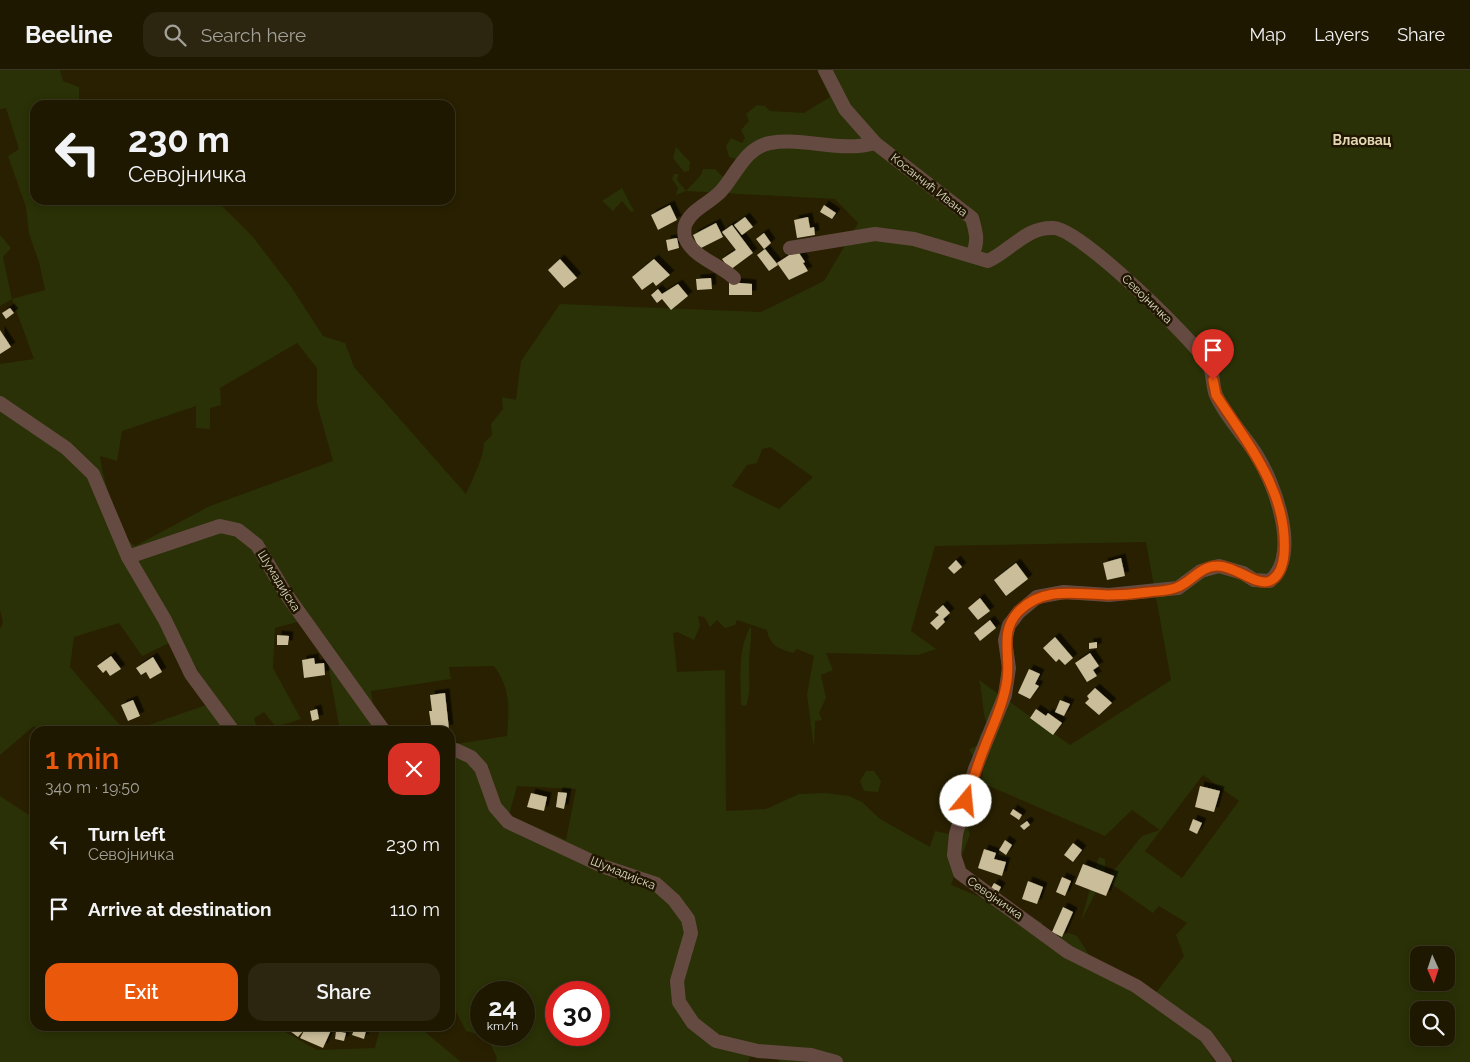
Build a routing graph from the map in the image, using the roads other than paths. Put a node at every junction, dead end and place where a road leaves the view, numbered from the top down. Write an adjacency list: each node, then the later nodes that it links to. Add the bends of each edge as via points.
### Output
1 (825, 70): 2 (street, Косанчић Ивана, via 845,109)
2 (875, 142): 4 (street, Косанчић Ивана, via 972,218 977,234); 5 (street, via 862,147 797,141 767,143 747,156 722,190 685,224 684,236 692,249)
3 (790, 248): 4 (street, via 875,234 914,239)
4 (972, 255): 12 (street, Севојничка, via 988,261 1038,229 1056,228 1097,253 1160,310 1209,366 1216,395 1270,478 1280,513 1284,545 1283,565 1270,581 1254,580 1243,573 1218,566 1201,571 1178,588 1108,595 1064,592 1037,598 1019,612 1009,626 1005,640 1009,668 1005,695 975,769 956,834 954,855 960,873 1068,952 1136,986 1206,1036)
5 (734, 278)
6 (0, 403): 7 (street, via 66,448 93,474)
7 (128, 557): 8 (street, via 165,620 191,674); 9 (street, Шумадијска, via 220,526 238,530 257,545 286,594)
8 (229, 726)
9 (380, 726)
10 (455, 750): 11 (street, Шумадијска, via 471,757 481,768 495,807 508,822 602,866 656,884 674,900 688,918 691,933 677,981 679,1002 694,1023 716,1041 758,1051 811,1055)
11 (836, 1062)
12 (1225, 1062)

